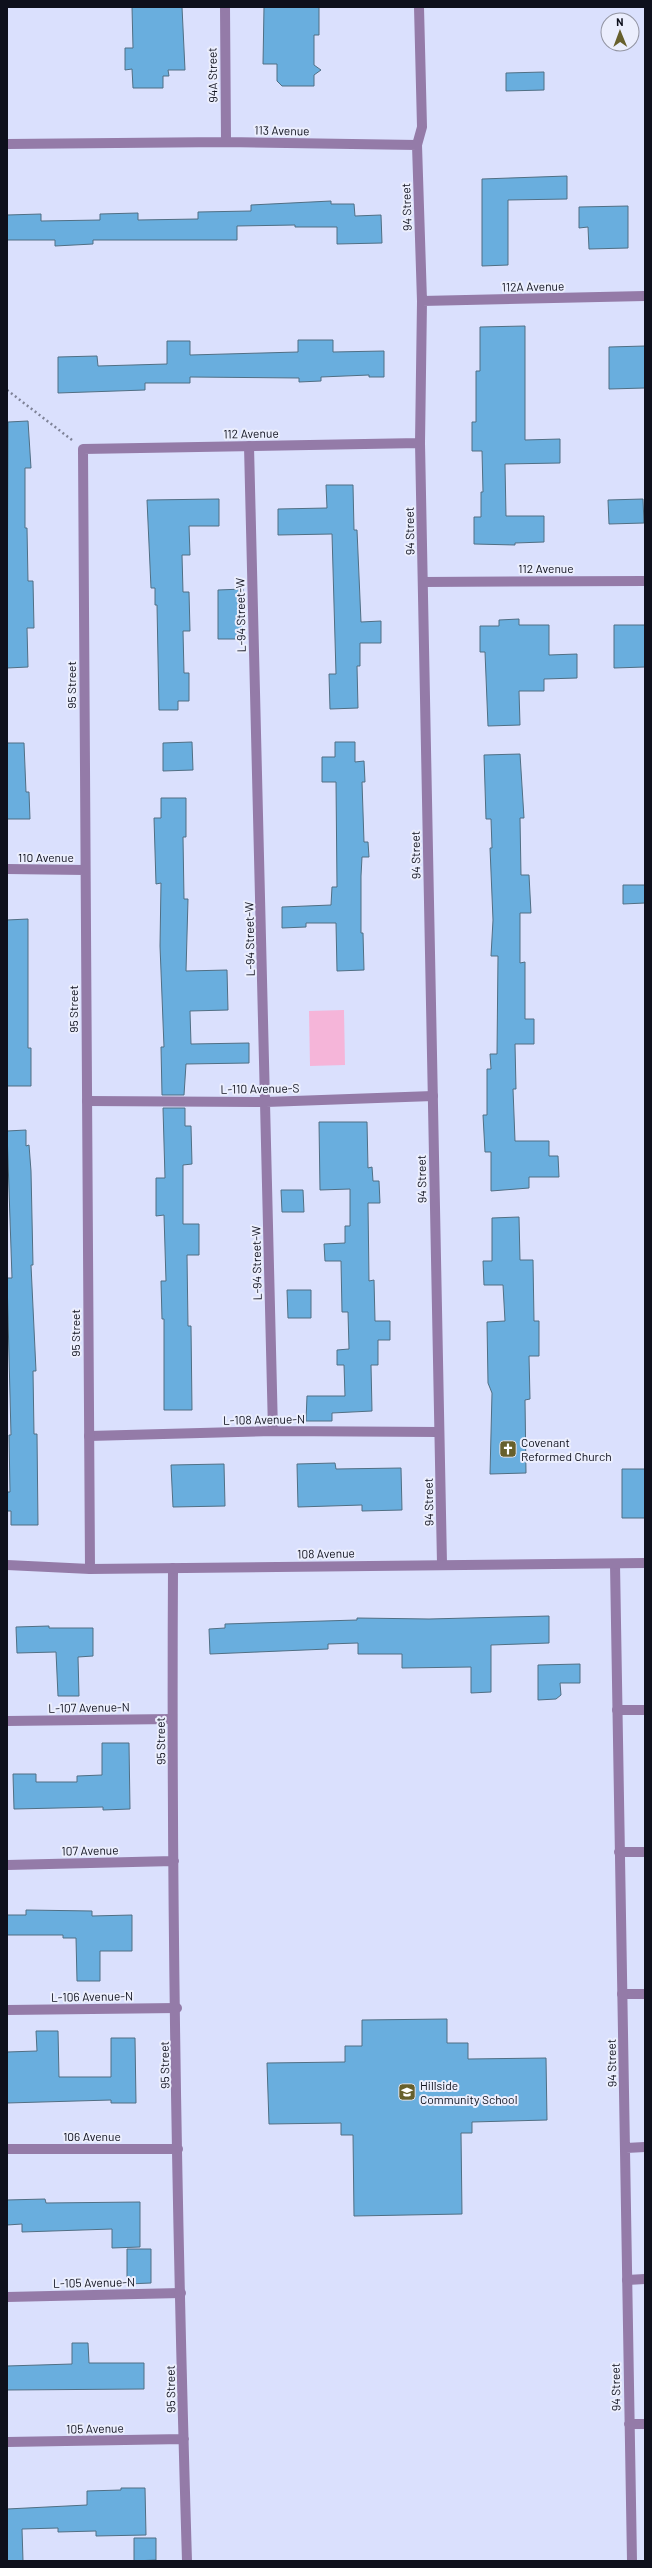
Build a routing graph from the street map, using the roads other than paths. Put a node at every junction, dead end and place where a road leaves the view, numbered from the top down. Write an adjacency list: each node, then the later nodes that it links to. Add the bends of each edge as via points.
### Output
1 (225, 7): 3 (street, 94A Street)
2 (419, 7): 5 (street, via 422,127)
3 (226, 142): 4 (street, 113 Avenue); 5 (street, 113 Avenue)
4 (7, 144)
5 (417, 145): 7 (street, 94 Street)
6 (645, 296): 7 (street, 112A Avenue)
7 (422, 301): 8 (street, 94 Street)
8 (420, 442): 9 (street, 112 Avenue); 12 (street, 94 Street)
9 (249, 446): 10 (street, 112 Avenue); 17 (street, L-94 Street-W)
10 (83, 449): 14 (street, 95 Street)
11 (645, 581): 12 (street, 112 Avenue)
12 (423, 582): 15 (street, 94 Street)
13 (7, 869): 14 (street, 110 Avenue)
14 (85, 870): 16 (street, 95 Street)
15 (433, 1096): 17 (street, L-110 Avenue-S); 19 (street, 94 Street)
16 (87, 1101): 17 (street, L-110 Avenue-S); 20 (street, 95 Street)
17 (266, 1102): 18 (street, L-94 Street-W)
18 (272, 1431): 19 (street, L-108 Avenue-N); 20 (street, L-108 Avenue-N)
19 (439, 1432): 21 (street, 94 Street)
20 (89, 1436): 26 (street, 95 Street)
21 (442, 1564): 22 (street, 108 Avenue); 25 (street, 108 Avenue)
22 (615, 1564): 23 (street, 108 Avenue); 27 (street, 94 Street)
23 (645, 1564)
24 (7, 1565): 26 (street, 108 Avenue)
25 (173, 1568): 26 (street, 108 Avenue); 29 (street, 95 Street)
26 (90, 1569)
27 (617, 1710): 28 (street); 31 (street, 94 Street)
28 (645, 1710)
29 (172, 1718): 30 (street, L-107 Avenue-N); 33 (street, 95 Street)
30 (7, 1721)
31 (619, 1852): 32 (street); 35 (street, 94 Street)
32 (645, 1852)
33 (174, 1861): 34 (street, 107 Avenue); 37 (street, 95 Street)
34 (7, 1865)
35 (622, 1994): 36 (street); 40 (street, 94 Street)
36 (645, 1994)
37 (176, 2008): 38 (street, L-106 Avenue-N); 42 (street, 95 Street)
38 (7, 2010)
39 (645, 2147): 40 (street)
40 (626, 2148): 43 (street, 94 Street)
41 (7, 2149): 42 (street, 106 Avenue)
42 (178, 2149): 45 (street, 95 Street)
43 (627, 2280): 44 (street); 47 (street, 94 Street)
44 (645, 2280)
45 (181, 2293): 46 (street, L-105 Avenue-N); 49 (street, 95 Street)
46 (7, 2297)
47 (629, 2424): 48 (street); 52 (street, 94 Street)
48 (645, 2424)
49 (184, 2439): 50 (street, 105 Avenue); 51 (street, 95 Street)
50 (7, 2442)
51 (187, 2561)
52 (632, 2561)

